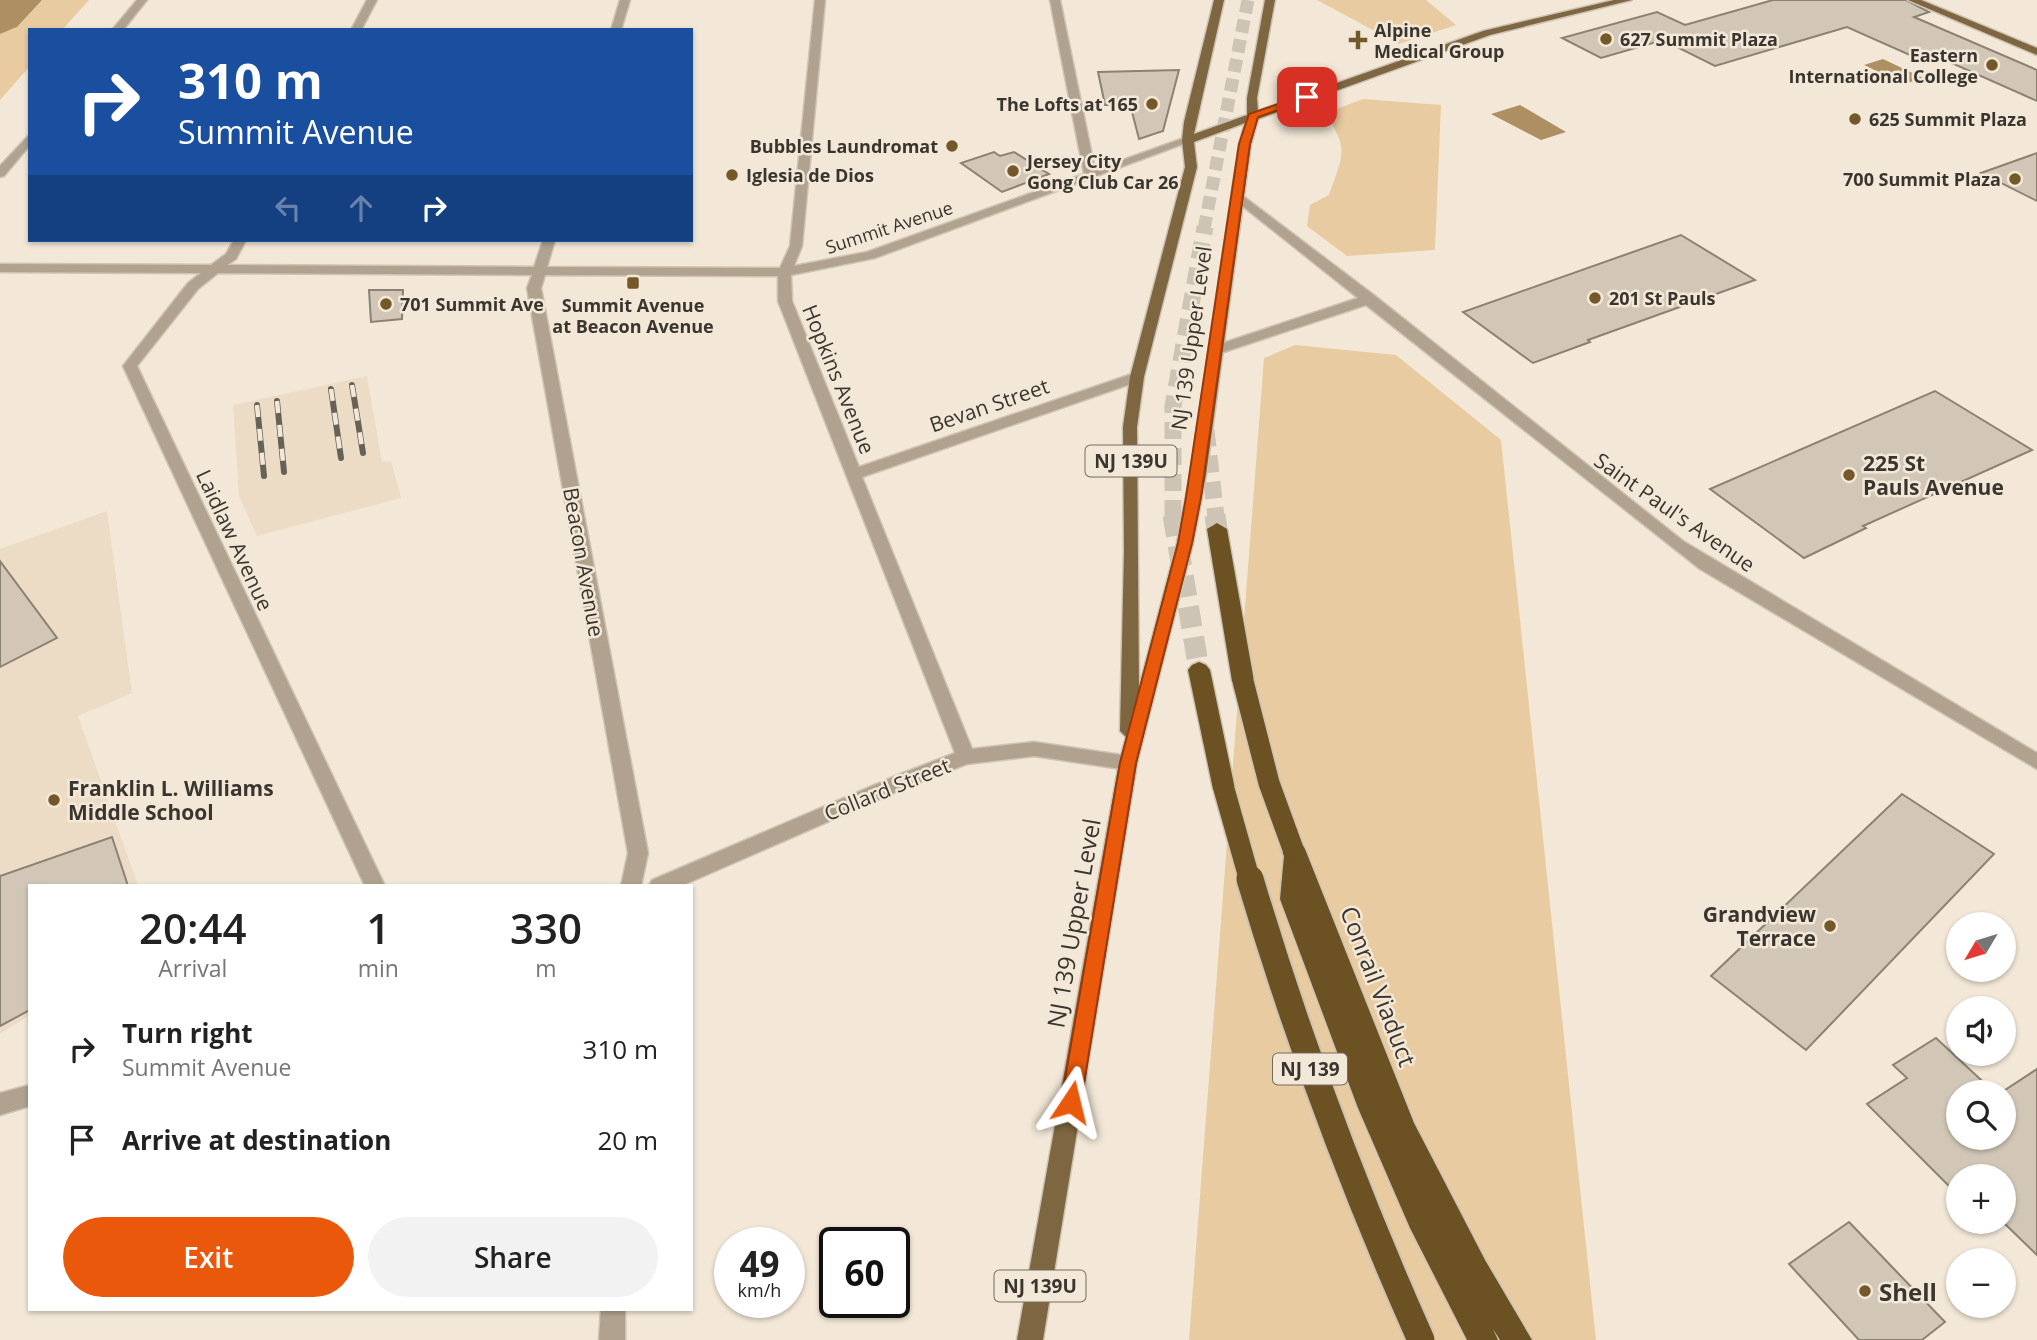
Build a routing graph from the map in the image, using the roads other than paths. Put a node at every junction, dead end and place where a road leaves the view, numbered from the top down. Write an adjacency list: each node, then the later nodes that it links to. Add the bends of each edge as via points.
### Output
1 (142, 0): 10 (street)
2 (372, 0): 11 (street)
3 (625, 0): 12 (street)
4 (820, 0): 25 (street, Hopkins Avenue, via 796,246)
5 (1055, 0): 18 (street)
6 (1219, 0): 16 (main road, NJ 139 Upper Level / NJ 139U)
7 (1270, 0): 14 (main road, NJ 139 Upper Level / NJ 139U, via 1252,98)
8 (1627, 0): 14 (main road, Summit Avenue, via 1487,33)
9 (1913, 0): 13 (main road)
10 (119, 28)
11 (357, 28)
12 (617, 28)
13 (2037, 52)
14 (1253, 116): 16 (main road, Summit Avenue); 19 (main road, NJ 139 Upper Level / NJ 139U)
15 (28, 139): 17 (street)
16 (1188, 140): 18 (street, Summit Avenue); 28 (main road, NJ 139 Upper Level / NJ 139U, via 1191,167)
17 (0, 173)
18 (1090, 176): 25 (street, Summit Avenue, via 870,256)
19 (1239, 197): 26 (street, Saint Paul's Avenue); 27 (main road, NJ 139 Upper Level / NJ 139U)
20 (239, 242): 23 (street, Laidlaw Avenue)
21 (548, 242): 24 (street, Beacon Avenue)
22 (0, 268): 23 (street, Summit Avenue)
23 (215, 271): 24 (street, Summit Avenue); 36 (street, Laidlaw Avenue, via 193,286 130,366)
24 (539, 271): 25 (street, Summit Avenue); 37 (street, Beacon Avenue, via 534,288 638,853)
25 (785, 272): 29 (street, Hopkins Avenue, via 785,301)
26 (1370, 299): 27 (street); 33 (street, Saint Paul's Avenue, via 1592,480 1706,565)
27 (1216, 350): 34 (main road, NJ 139 Upper Level / NJ 139U, via 1185,543)
28 (1137, 377): 29 (street, Bevan Street); 34 (main road, NJ 139 Upper Level / NJ 139U, via 1130,427)
29 (855, 474): 32 (street, Hopkins Avenue)
30 (1217, 529): 35 (highway, Conrail Viaduct / NJ 139, bridge, via 1243,681 1269,783)
31 (1199, 670): 44 (highway, NJ 139, bridge, via 1224,789 1297,1032)
32 (965, 757): 34 (street, Collard Street, via 1034,749); 38 (street, Collard Street)
33 (2036, 761)
34 (1128, 763): 43 (main road, NJ 139 Upper Level / NJ 139U)
35 (1293, 849): 45 (highway, via 1292,899 1371,1108 1420,1218); 46 (highway, Conrail Viaduct / NJ 139, via 1403,1129)
36 (374, 884)
37 (631, 884)
38 (664, 884)
39 (28, 1096): 40 (street)
40 (0, 1104)
41 (613, 1311): 42 (street)
42 (612, 1340)
43 (1030, 1340)
44 (1421, 1340)
45 (1483, 1340)
46 (1517, 1340)

